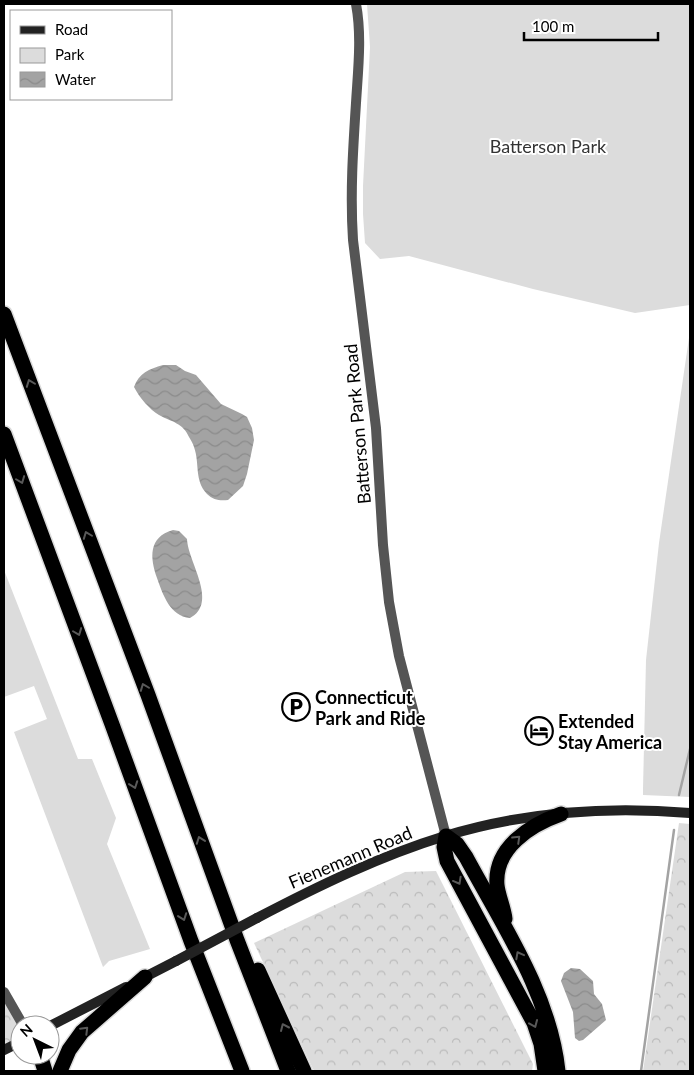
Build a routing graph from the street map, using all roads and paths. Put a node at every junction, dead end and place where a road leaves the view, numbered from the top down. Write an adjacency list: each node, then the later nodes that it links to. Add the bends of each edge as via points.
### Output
1 (356, 4): 6 (street, Batterson Park Road, via 359,36 352,216 376,428 385,571 399,656)
2 (4, 314): 7 (highway, one-way to 2)
3 (4, 434): 13 (highway, one-way to 13)
4 (690, 813): 5 (main road, Fienemann Road, via 613,810)
5 (561, 814): 6 (main road, Fienemann Road, via 499,823); 8 (highway, one-way to 5, via 497,884 501,860 524,833)
6 (446, 836): 8 (highway, via 460,847); 9 (main road, Fienemann Road, bridge, via 370,863); 19 (highway, one-way to 19, via 447,861 534,1022)
7 (216, 885): 17 (highway); 18 (highway, one-way to 7, via 241,931)
8 (507, 933): 20 (highway, one-way to 8, via 553,1038 544,1010)
9 (145, 977): 12 (main road, Fienemann Road); 14 (highway, one-way to 9, via 82,1032)
10 (4, 992): 11 (street)
11 (17, 1015)
12 (60, 1021)
13 (236, 1056): 15 (highway); 16 (highway)
14 (60, 1071)
15 (238, 1071)
16 (242, 1071)
17 (288, 1071)
18 (304, 1071)
19 (545, 1071)
20 (558, 1071)

